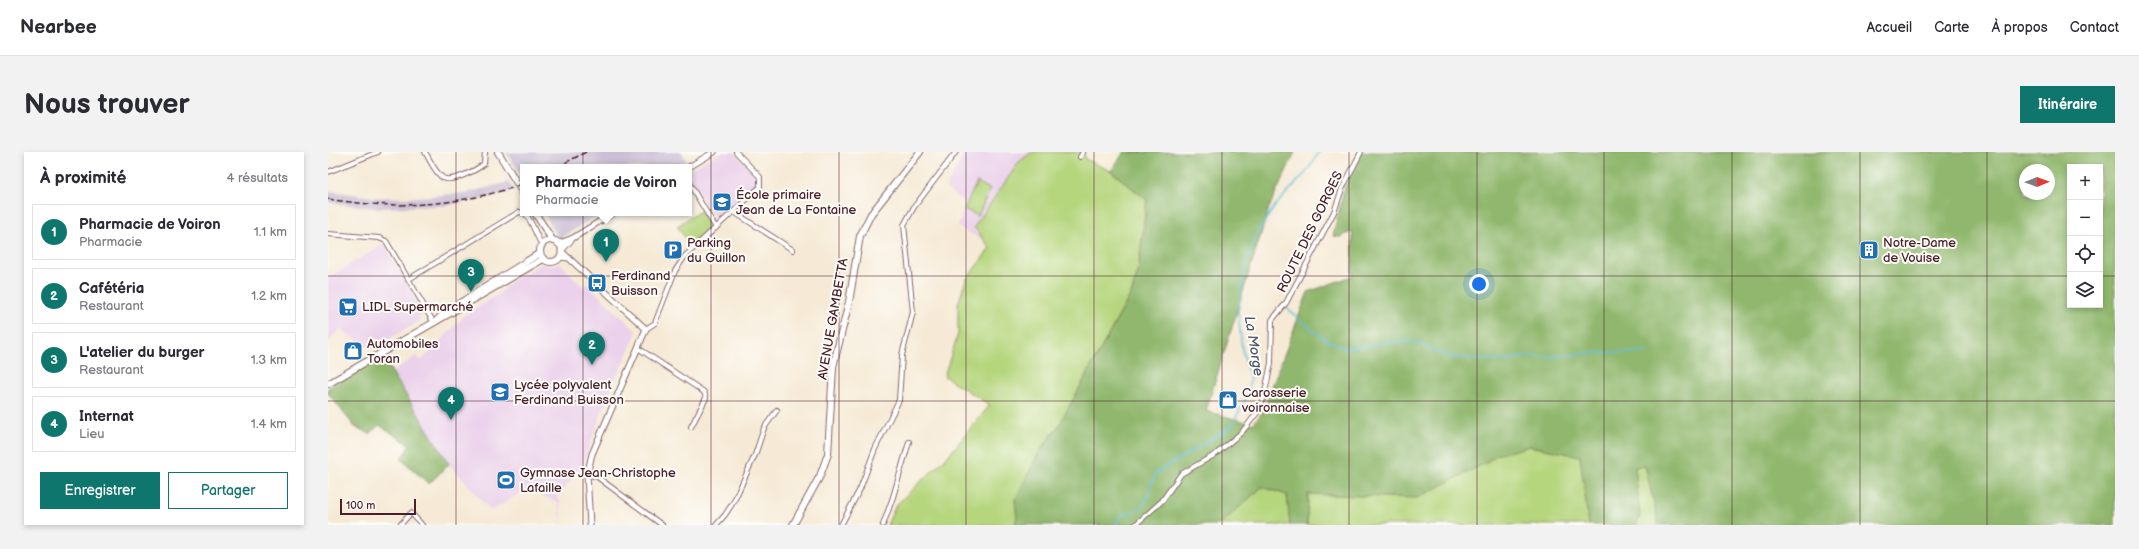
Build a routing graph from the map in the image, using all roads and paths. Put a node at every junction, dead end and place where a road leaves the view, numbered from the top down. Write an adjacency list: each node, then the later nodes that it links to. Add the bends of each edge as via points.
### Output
1 (378, 152): 14 (street)
2 (425, 152): 3 (street, via 436,171 443,178 449,179 475,171 484,164)
3 (485, 152)
4 (498, 152): 15 (main road)
5 (714, 152): 13 (street)
6 (736, 152): 11 (street)
7 (920, 152): 45 (main road, AVENUE GAMBETTA, via 871,214 860,236 849,302 833,366 828,454 820,476)
8 (956, 152): 46 (street, via 914,207 904,225 913,312 902,355 899,400 860,489)
9 (1083, 152): 12 (street)
10 (1361, 152): 48 (street, ROUTE DES GORGES, via 1342,189 1334,212 1290,296 1272,320 1272,363 1264,397 1257,413 1242,432 1216,454 1181,474 1162,501)
11 (739, 154): 17 (street, via 760,177 761,182 760,187)
12 (1080, 157)
13 (692, 165)
14 (328, 172)
15 (520, 188)
16 (692, 188): 23 (street)
17 (734, 212): 23 (street); 28 (street)
18 (520, 213): 31 (street)
19 (526, 216): 27 (street, via 533,224 536,235)
20 (537, 216): 22 (main road)
21 (608, 216): 25 (street)
22 (544, 227): 26 (main road); 27 (main road)
23 (716, 228): 33 (street, via 681,260 655,323)
24 (328, 234): 31 (street, via 379,238 386,241)
25 (573, 238): 26 (street); 29 (street)
26 (556, 242): 27 (main road); 29 (main road)
27 (543, 244): 30 (main road)
28 (793, 250)
29 (561, 253): 30 (main road, via 553,262); 33 (street, via 570,258)
30 (542, 256): 32 (main road)
31 (409, 280): 32 (street)
32 (434, 323): 35 (main road)
33 (646, 329): 34 (street)
34 (638, 348): 37 (street, via 704,392 706,398); 39 (street, via 605,421)
35 (328, 384)
36 (777, 410): 44 (street, via 764,428 756,455 734,500)
37 (692, 427)
38 (909, 442): 47 (street)
39 (587, 475): 42 (street); 43 (street, via 596,476)
40 (400, 525): 41 (street, via 411,514)
41 (422, 525)
42 (590, 525)
43 (662, 525)
44 (716, 525)
45 (792, 525)
46 (841, 525)
47 (883, 525)
48 (1135, 525)

